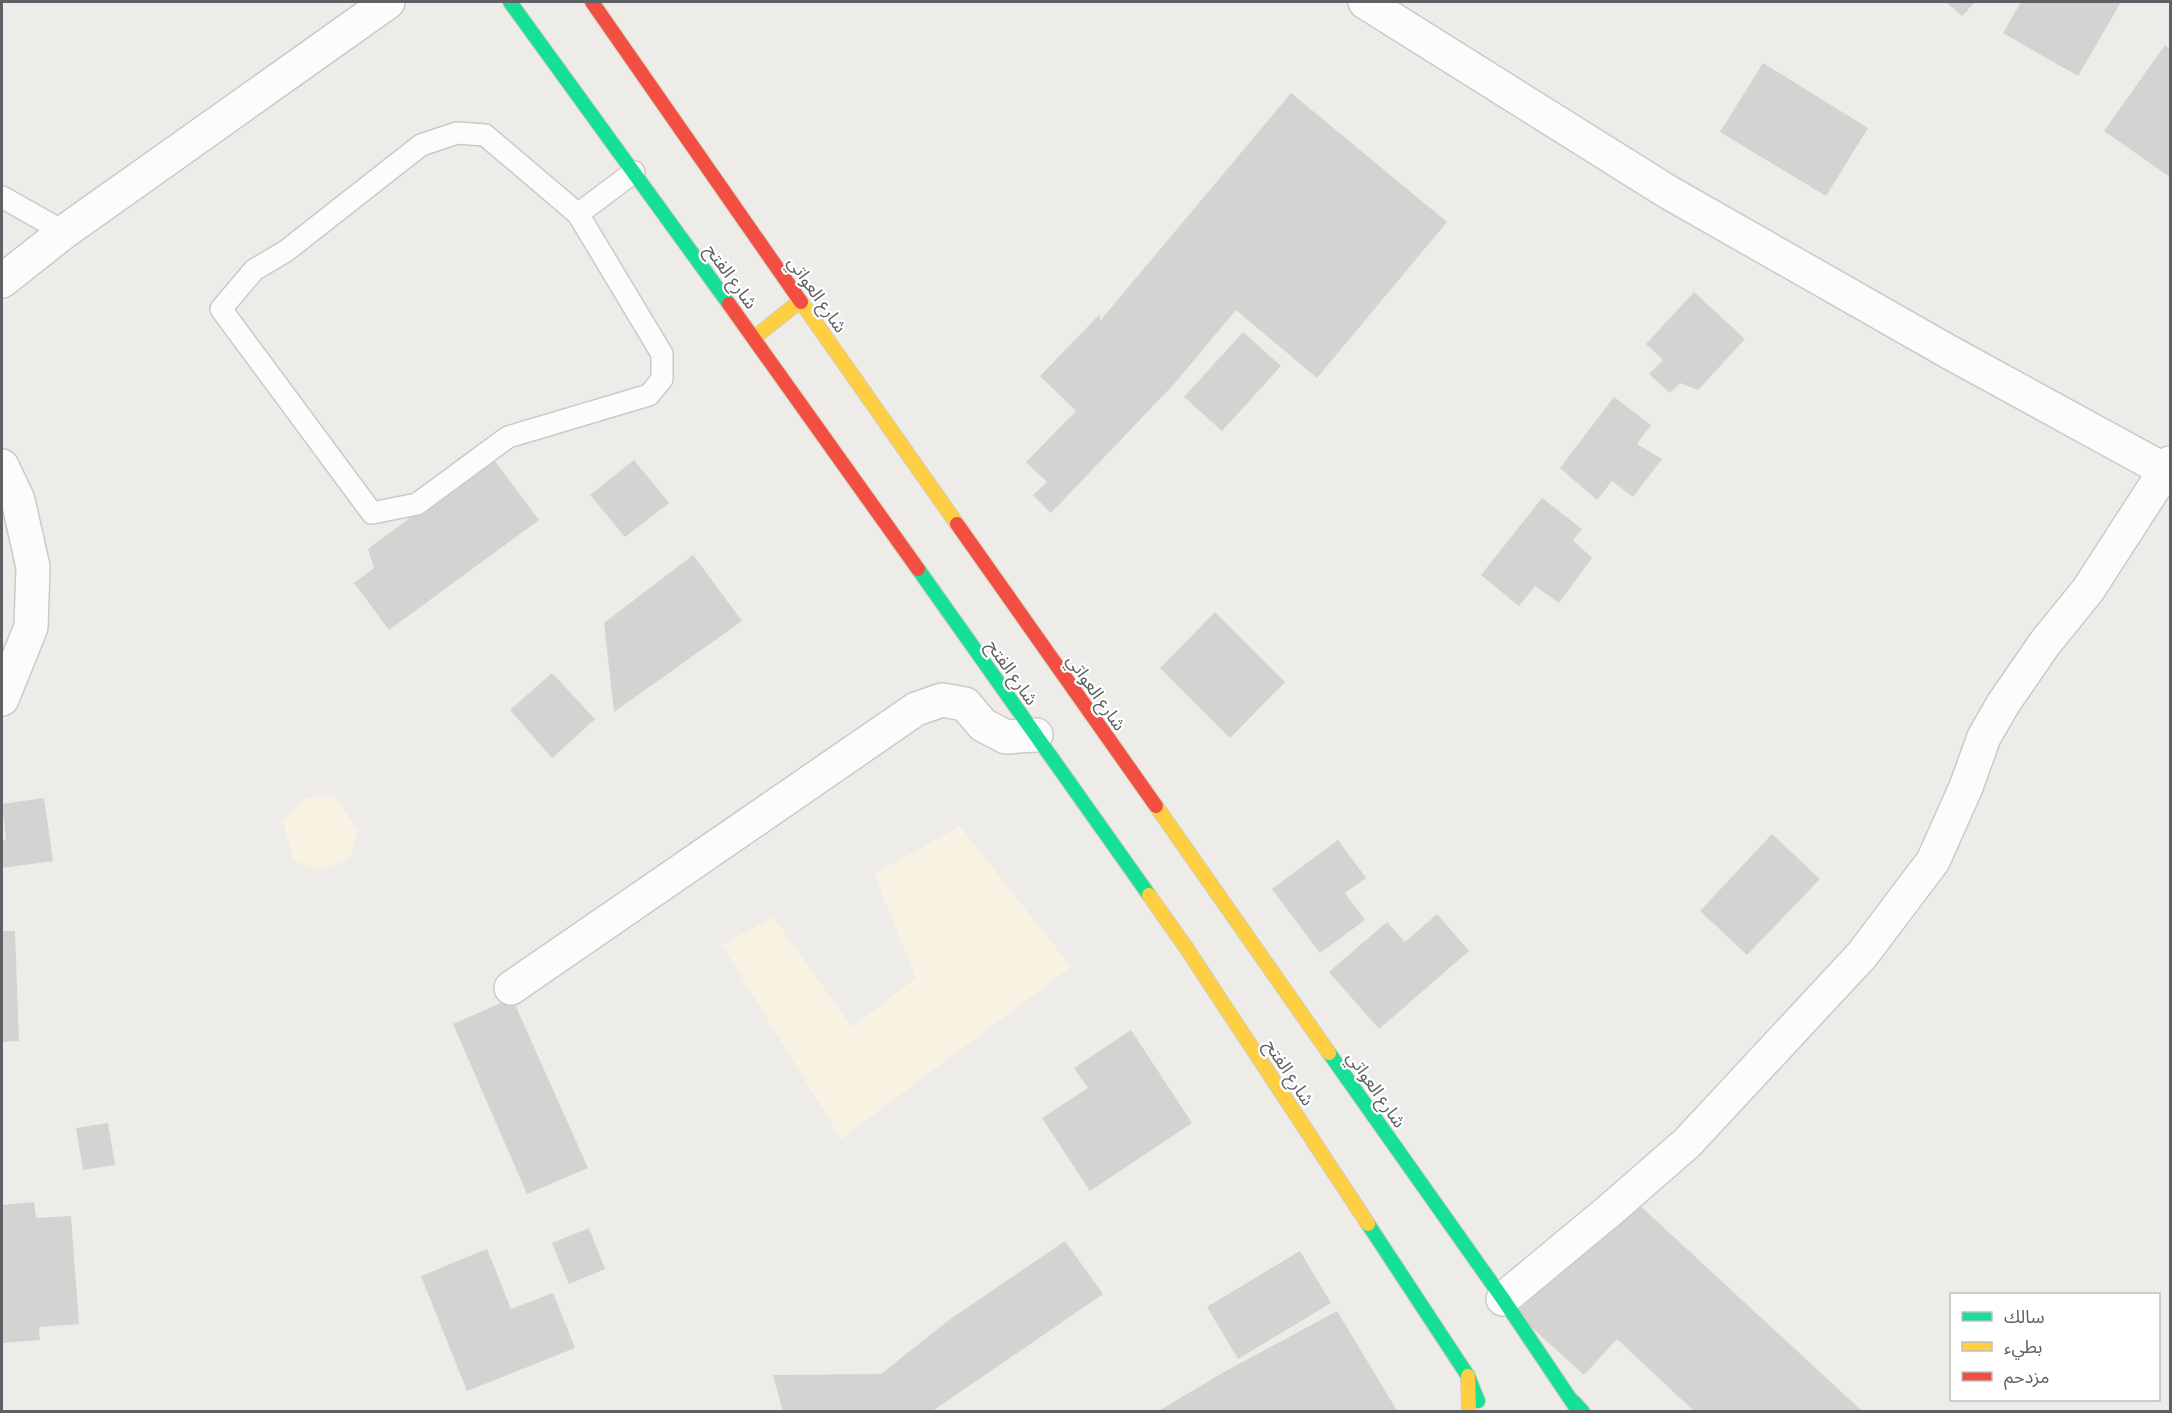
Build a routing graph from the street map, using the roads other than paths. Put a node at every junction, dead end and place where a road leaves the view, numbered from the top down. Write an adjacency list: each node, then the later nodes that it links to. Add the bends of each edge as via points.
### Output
1 (388, 2): 8 (street)
2 (510, 2): 5 (main road, شارع الفتح)
3 (592, 2): 10 (main road, شارع العواتي)
4 (1365, 2): 13 (street, via 1668,192 1948,352)
5 (634, 172): 7 (lane); 11 (main road, شارع الفتح)
6 (2, 197): 8 (lane)
7 (578, 214): 7 (lane, via 485,135 457,133 421,145 286,251 254,270 221,309 372,513 417,504 508,437 649,395 662,379 662,354)
8 (64, 232): 9 (street)
9 (2, 281)
10 (800, 301): 11 (main road); 17 (main road, شارع العواتي)
11 (754, 338): 15 (main road, شارع الفتح)
12 (2, 466): 14 (street, via 18,500 33,567 31,627)
13 (2169, 469): 17 (street, via 2088,590 2003,704 1984,737 1933,861 1862,955 1687,1143)
14 (2, 699)
15 (1036, 735): 16 (street, via 1006,737 984,724 965,704 942,700 916,709); 18 (main road, شارع الفتح, via 1185,946)
16 (511, 988)
17 (1503, 1299): 19 (main road, شارع العواتي)
18 (1468, 1376): 20 (main road); 21 (main road, شارع الفتح)
19 (1579, 1408)
20 (1469, 1412)
21 (1481, 1412)

